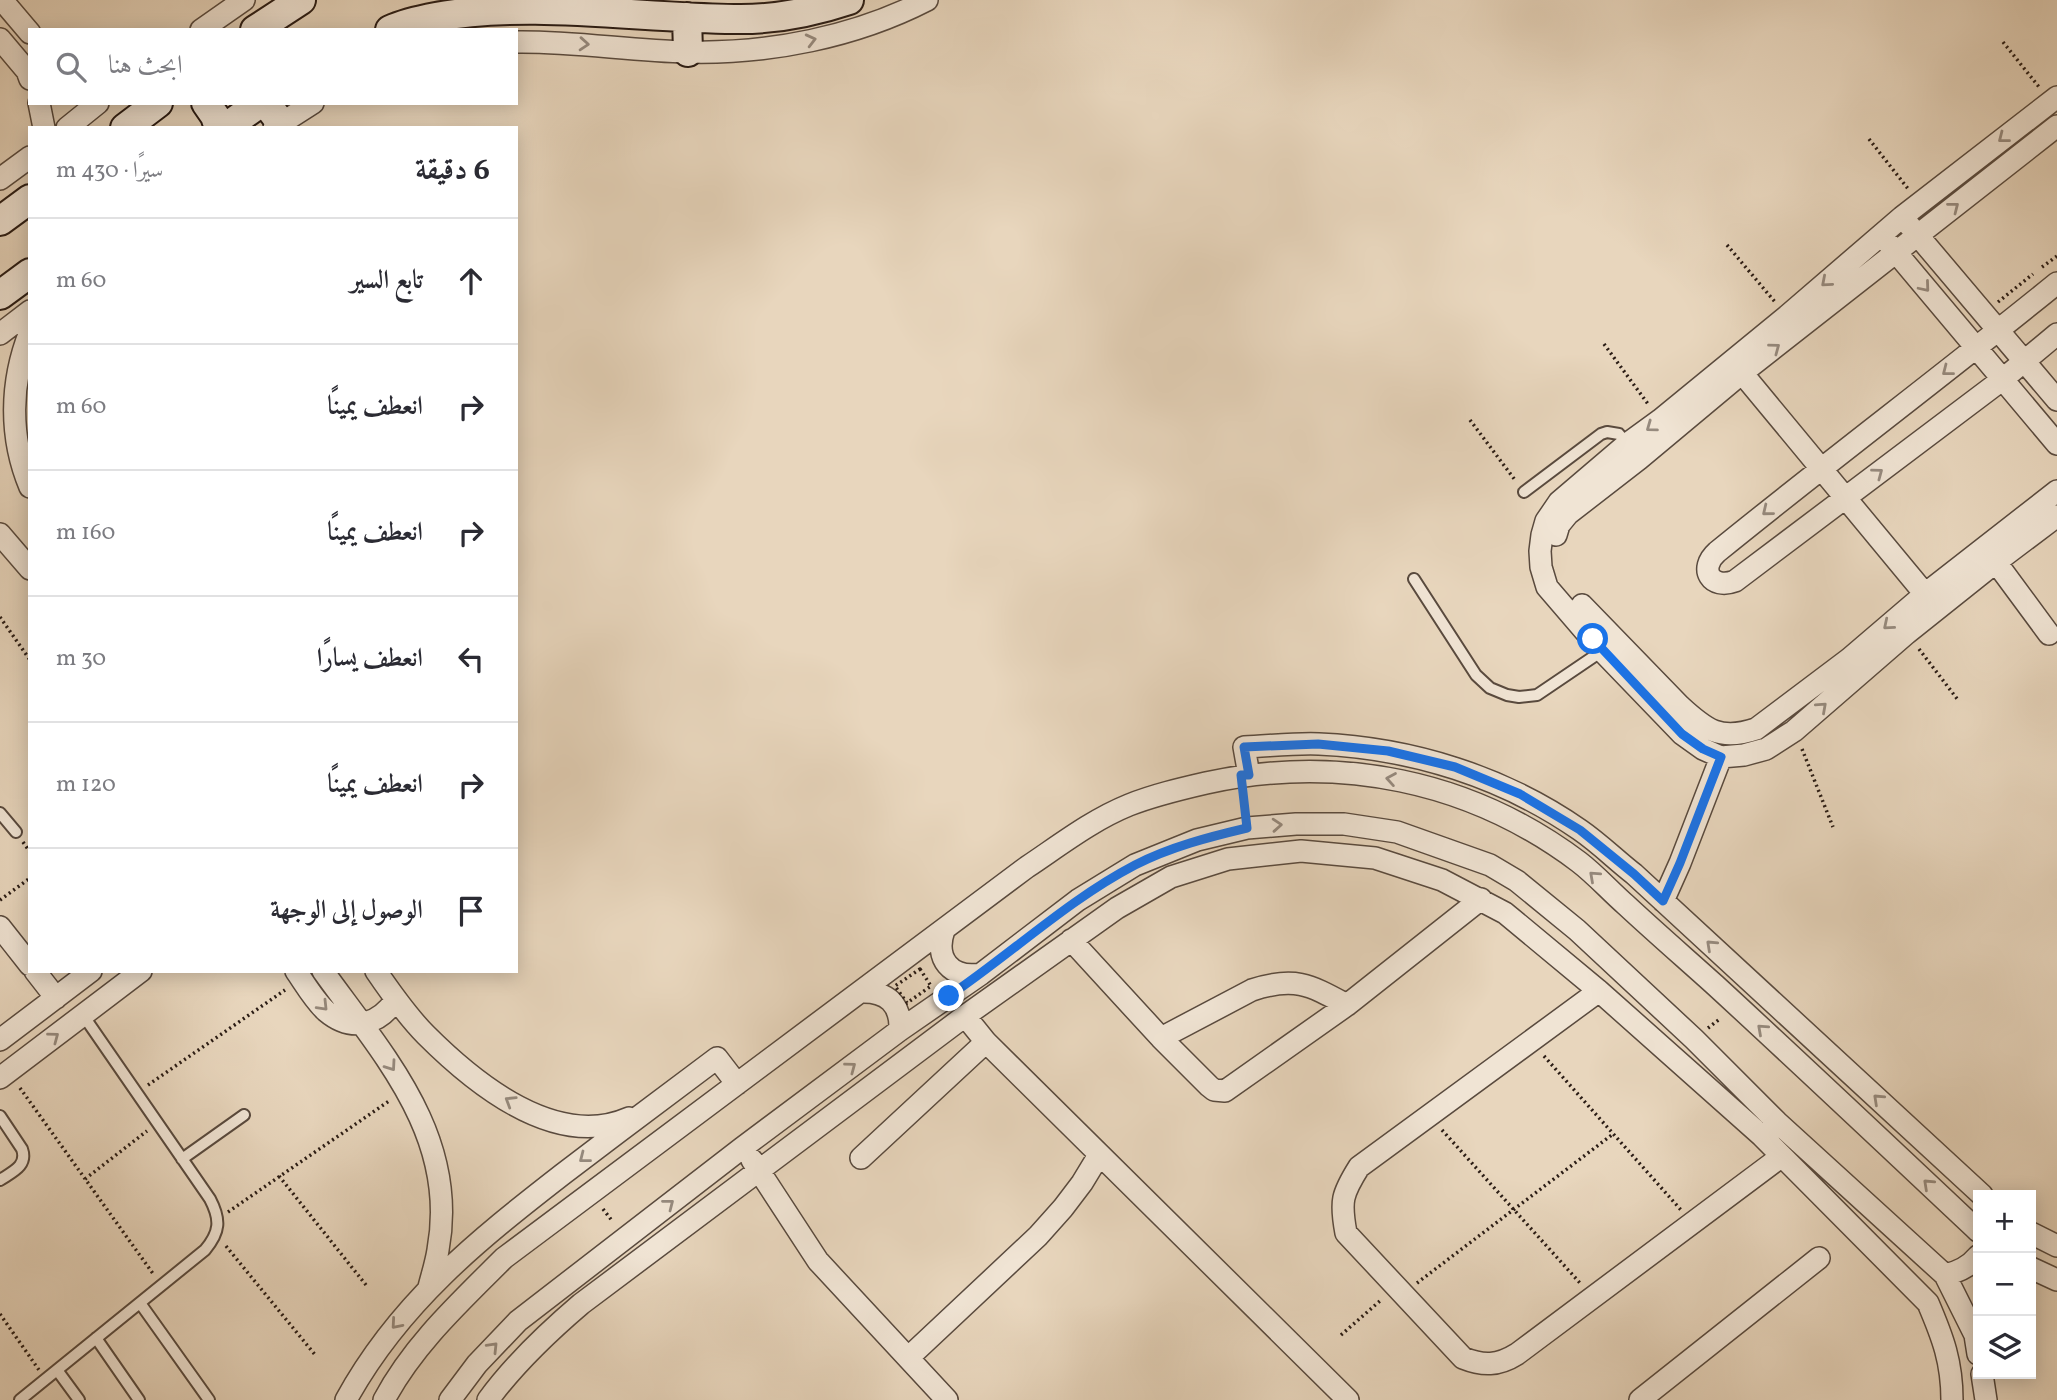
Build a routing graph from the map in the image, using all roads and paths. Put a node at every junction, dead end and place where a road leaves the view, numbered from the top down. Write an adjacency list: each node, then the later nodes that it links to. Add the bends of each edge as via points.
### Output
1 (2, 0): 10 (street)
2 (244, 0): 7 (street)
3 (301, 0): 8 (main road)
4 (849, 0): 6 (main road, via 779,16)
5 (927, 0): 14 (street, one-way to 5, via 798,43 856,29)
6 (687, 17): 9 (main road, via 521,8 460,12); 14 (main road)
7 (204, 28)
8 (258, 28)
9 (394, 28)
10 (28, 31)
11 (0, 39): 15 (street)
12 (518, 42): 14 (street, one-way to 14)
13 (2003, 42): 16 (path)
14 (688, 52)
15 (28, 72)
16 (2054, 99): 34 (street, one-way to 34)
17 (39, 105): 24 (street)
18 (96, 105): 25 (street)
19 (155, 105): 26 (main road)
20 (207, 105): 27 (main road)
21 (257, 105): 28 (main road)
22 (308, 105): 23 (street)
23 (274, 118)
24 (44, 126)
25 (69, 126)
26 (128, 126)
27 (218, 126)
28 (228, 126)
29 (2057, 126): 38 (street, one-way to 29)
30 (1869, 139): 34 (path)
31 (28, 158): 32 (street)
32 (0, 179)
33 (28, 200): 36 (main road)
34 (1920, 203): 35 (street)
35 (1902, 217): 37 (street); 38 (street)
36 (0, 221)
37 (1881, 234): 40 (street); 47 (street, one-way to 47)
38 (1918, 235): 40 (street); 46 (street)
39 (1727, 245): 47 (path)
40 (1897, 253): 47 (street); 53 (street, one-way to 53)
41 (2057, 256): 46 (path)
42 (28, 274): 44 (main road)
43 (2057, 282): 48 (street)
44 (0, 295)
45 (28, 313): 49 (street)
46 (1983, 313): 48 (street)
47 (1792, 323): 55 (street, one-way to 47); 58 (street)
48 (1998, 331): 53 (street); 54 (street)
49 (0, 334)
50 (2057, 334): 54 (street)
51 (28, 339): 64 (street, via 14,402 15,430)
52 (1604, 344): 60 (path)
53 (1977, 348): 56 (street); 63 (street, one-way to 63)
54 (2024, 361): 56 (street); 57 (street)
55 (1742, 373): 58 (street); 63 (street)
56 (2003, 379): 61 (street); 67 (street, one-way to 56)
57 (2057, 400)
58 (1696, 402): 60 (street); 62 (street)
59 (1469, 420): 66 (path)
60 (1660, 420): 62 (street, one-way to 62)
61 (2057, 444)
62 (1633, 452): 66 (lane, via 1619,434 1601,434); 75 (street, via 1546,521 1548,537 1540,551 1541,567)
63 (1821, 468): 67 (street); 67 (street, one-way to 67, via 1710,558 1710,577 1717,583 1735,581)
64 (28, 481)
65 (2057, 491): 71 (street)
66 (1524, 492)
67 (1845, 498): 73 (street)
68 (2057, 516): 71 (street)
69 (0, 534): 70 (street)
70 (26, 555)
71 (1991, 555): 73 (street); 76 (street); 77 (street)
72 (1414, 579): 78 (lane, via 1476,675 1507,695 1536,695)
73 (1925, 594): 80 (street, one-way to 80)
74 (0, 617): 79 (path)
75 (1590, 624): 78 (street); 81 (street)
76 (1907, 633): 80 (street); 82 (path)
77 (2049, 634)
78 (1602, 650): 81 (street)
79 (28, 657)
80 (1854, 666): 83 (street); 85 (street, one-way to 80)
81 (1633, 669): 86 (street, via 1673,712 1682,734)
82 (1958, 700)
83 (1778, 712): 84 (street); 85 (street)
84 (1756, 729): 86 (street, via 1726,735); 87 (street)
85 (1794, 731): 87 (street); 90 (path)
86 (1711, 745): 87 (street, via 1744,755); 95 (street, via 1680,863)
87 (1766, 749)
88 (1249, 775): 95 (street, via 1244,747 1329,745 1388,751 1455,767 1520,794 1580,830); 97 (street, via 1170,791 1117,811 1027,867); 113 (street, one-way to 88, via 1580,863 1494,811 1436,789 1350,772)
89 (0, 813): 91 (lane)
90 (1833, 827)
91 (16, 832)
92 (28, 879): 93 (path)
93 (0, 900)
94 (1481, 900): 98 (street, via 1442,880 1375,858 1301,851 1228,859 1171,877); 108 (street, via 1505,913); 112 (street)
95 (1663, 901): 123 (street, one-way to 95)
96 (0, 927): 99 (street)
97 (944, 930): 106 (street, via 944,960 960,974); 109 (street)
98 (1071, 940): 115 (street); 118 (street)
99 (28, 962)
100 (920, 969): 100 (path, via 931,986 907,1003 895,986)
101 (36, 973): 110 (street)
102 (88, 973): 110 (street)
103 (138, 973): 114 (street)
104 (324, 973): 116 (street)
105 (377, 973): 111 (street)
106 (981, 974): 117 (street); 119 (street, one-way to 119, via 1078,900 1135,865 1197,840 1247,828 1344,824 1397,832 1490,865 1508,876 1577,930)
107 (299, 975): 116 (street, one-way to 116, via 326,1011); 128 (path)
108 (1599, 991): 121 (street); 134 (street)
109 (861, 992): 117 (street, via 891,1001 901,1020); 126 (street)
110 (55, 998): 120 (street)
111 (396, 999): 116 (street, via 388,1012); 129 (street, one-way to 111, via 616,1124 582,1127 548,1121 484,1085 424,1033)
112 (1348, 1004): 118 (street, via 1306,984 1267,985); 118 (street, via 1226,1091 1214,1090)
113 (1737, 1005): 119 (path); 124 (street, one-way to 113)
114 (83, 1016): 125 (street, one-way to 114); 128 (lane)
115 (965, 1016): 122 (street); 142 (street)
116 (361, 1024): 127 (street, one-way to 127)
117 (900, 1030): 137 (street, one-way to 117)
118 (1161, 1038)
119 (1694, 1039): 134 (street)
120 (0, 1040)
121 (1531, 1041): 131 (street); 136 (path)
122 (986, 1042): 138 (street); 140 (street)
123 (1822, 1048): 124 (street); 146 (street, one-way to 123)
124 (1802, 1065): 151 (street, one-way to 124)
125 (4, 1075): 144 (path)
126 (737, 1084): 129 (street, via 718,1058); 147 (street)
127 (406, 1088): 143 (path); 163 (street, via 428,1132 438,1170 439,1249)
128 (136, 1093): 133 (lane)
129 (644, 1112): 163 (street, one-way to 163, via 504,1220)
130 (244, 1115): 141 (lane)
131 (1429, 1115): 148 (path); 164 (street, via 1359,1167 1347,1187 1342,1210 1346,1233)
132 (0, 1116): 135 (lane)
133 (157, 1123): 141 (lane); 144 (path)
134 (1769, 1129): 139 (street); 159 (street)
135 (4, 1130): 145 (lane, via 22,1149 23,1161)
136 (1613, 1134): 148 (path); 150 (path)
137 (742, 1148): 142 (street); 154 (street, one-way to 137)
138 (1099, 1155): 172 (street, via 1076,1192 1038,1236); 185 (street)
139 (1782, 1156): 150 (street); 187 (street, via 1928,1303 1944,1339)
140 (861, 1158)
141 (183, 1159): 149 (lane)
142 (760, 1170): 172 (street, via 818,1261); 183 (street, via 581,1304 538,1341)
143 (279, 1177): 149 (path); 161 (path)
144 (85, 1179): 162 (path)
145 (0, 1180)
146 (1977, 1190)
147 (591, 1193): 154 (path); 181 (street, via 505,1258 451,1311 411,1357)
148 (1514, 1209): 164 (path); 165 (path)
149 (218, 1219): 152 (lane)
150 (1692, 1223): 165 (street)
151 (1973, 1226)
152 (216, 1233): 162 (lane, via 205,1250); 171 (path)
153 (2036, 1236): 155 (street)
154 (626, 1237): 182 (street, one-way to 154, via 518,1321)
155 (2057, 1246)
156 (1819, 1258): 186 (street)
157 (1973, 1263): 159 (street)
158 (2036, 1270): 160 (street)
159 (1945, 1275): 168 (street)
160 (2057, 1279)
161 (366, 1285)
162 (161, 1286): 166 (lane)
163 (429, 1287): 180 (street, one-way to 180, via 386,1337)
164 (1398, 1291): 165 (street, via 1463,1358 1491,1365 1505,1362); 169 (path)
165 (1593, 1297)
166 (140, 1303): 170 (lane); 179 (lane)
167 (0, 1314): 175 (path)
168 (1973, 1331)
169 (1341, 1335)
170 (96, 1338): 173 (lane); 178 (lane)
171 (316, 1356)
172 (908, 1358): 184 (street)
173 (57, 1370): 175 (lane); 177 (lane)
174 (1983, 1379): 188 (street)
175 (45, 1380): 176 (lane)
176 (20, 1400)
177 (79, 1400)
178 (139, 1400)
179 (209, 1400)
180 (346, 1400)
181 (384, 1400)
182 (450, 1400)
183 (488, 1400)
184 (947, 1400)
185 (1348, 1400)
186 (1640, 1400)
187 (1952, 1400)
188 (1986, 1400)

